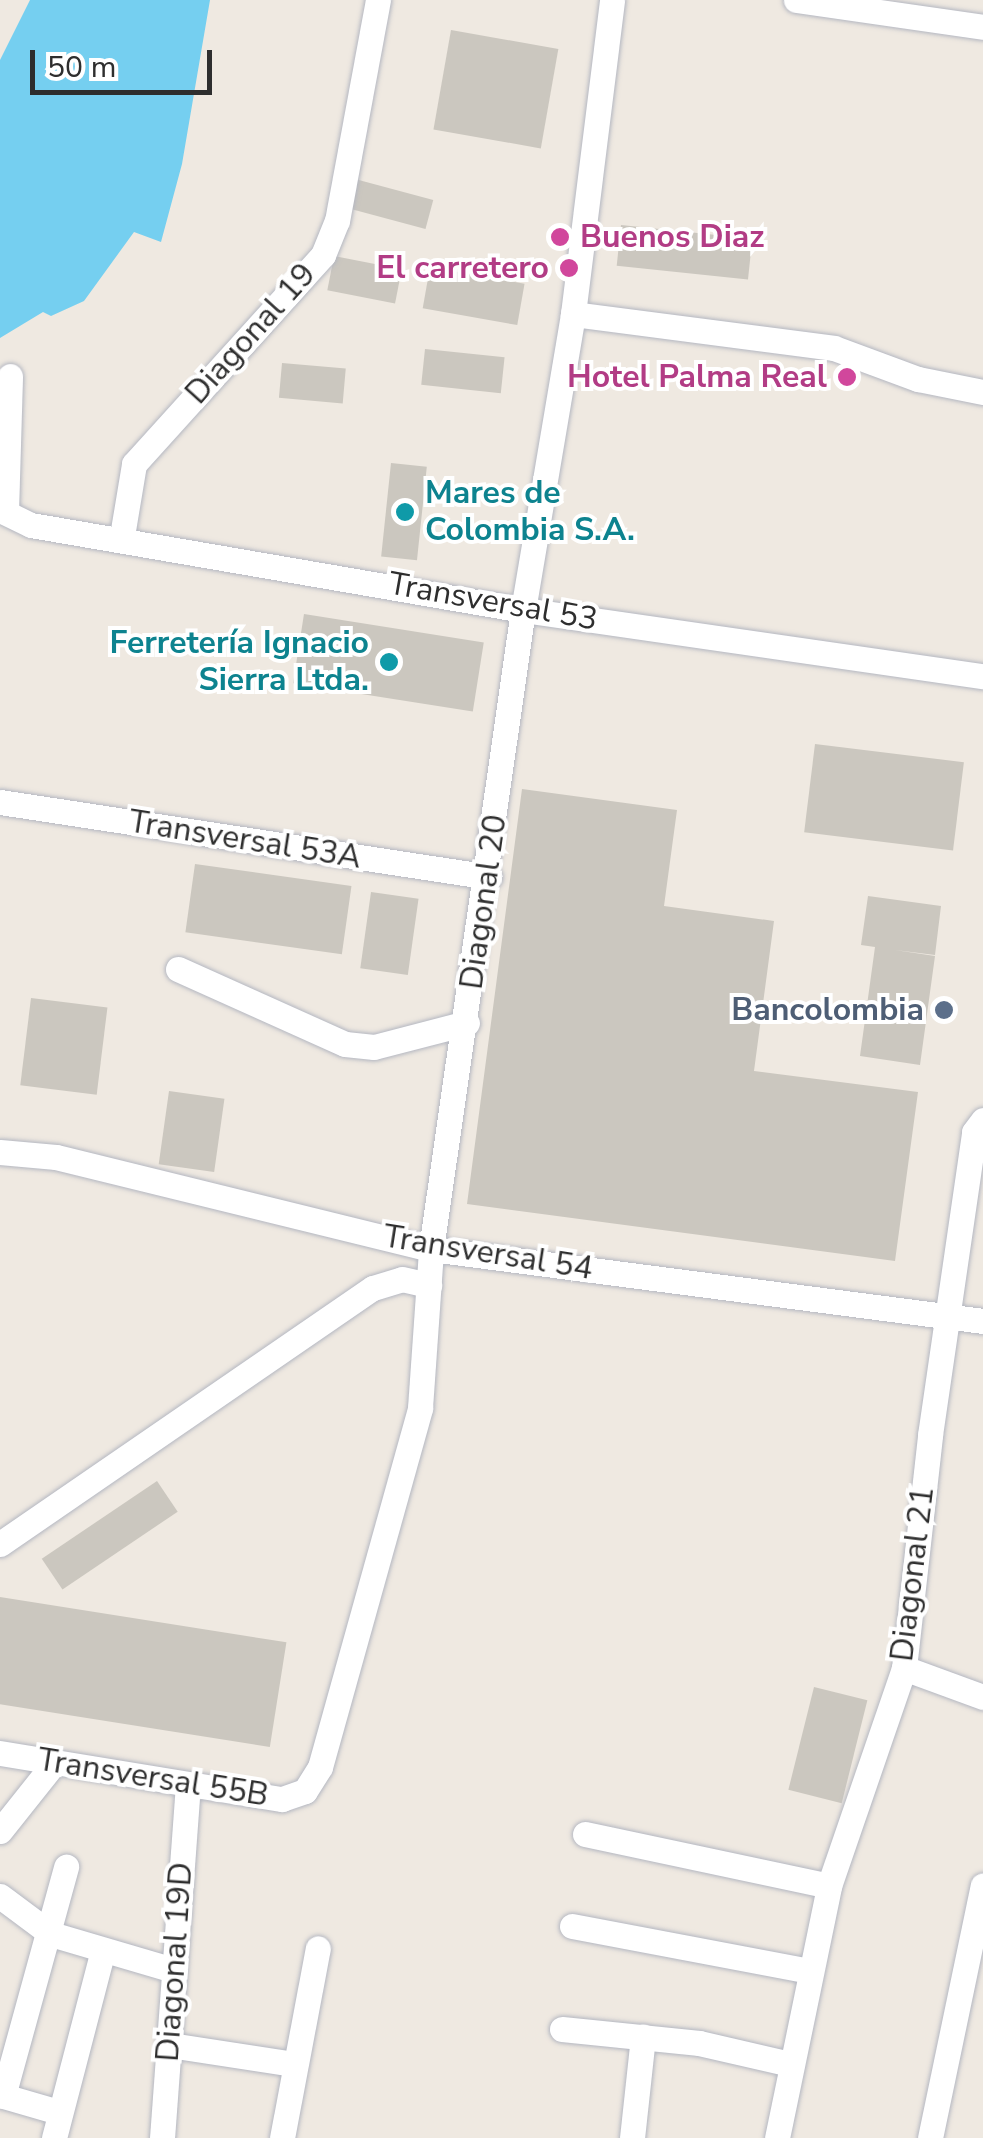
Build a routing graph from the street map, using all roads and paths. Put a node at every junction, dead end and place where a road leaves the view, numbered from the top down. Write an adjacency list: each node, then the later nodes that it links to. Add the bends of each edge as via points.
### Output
1 (378, 0): 9 (street, Diagonal 19, via 337,222 324,254 134,464)
2 (612, 0): 5 (street, Diagonal 20)
3 (796, 0): 4 (street)
4 (983, 27)
5 (573, 314): 7 (street, via 834,348 918,379); 10 (street, Diagonal 20)
6 (10, 376): 8 (street)
7 (983, 392)
8 (2, 508): 9 (street, Transversal 53, via 31,525)
9 (122, 536): 10 (street, Transversal 53)
10 (523, 610): 11 (street, Transversal 53); 13 (street, Diagonal 20)
11 (983, 676)
12 (0, 802): 13 (street, Transversal 53A)
13 (489, 877): 15 (street, Diagonal 20)
14 (178, 969): 15 (street, via 346,1044 374,1047)
15 (467, 1023): 18 (street, Diagonal 20)
16 (983, 1120): 20 (street, Diagonal 21, via 974,1132)
17 (0, 1152): 18 (street, Transversal 54, via 56,1157)
18 (431, 1249): 19 (street, Diagonal 20); 20 (street, Transversal 54)
19 (429, 1284): 22 (street, via 402,1279 373,1288); 28 (street, Diagonal 20, via 420,1408 320,1767)
20 (948, 1316): 21 (street, Transversal 54); 23 (street, Diagonal 21)
21 (983, 1321)
22 (0, 1544)
23 (904, 1668): 24 (street); 32 (street, Diagonal 21)
24 (983, 1697)
25 (0, 1753): 26 (street, Transversal 55B)
26 (54, 1763): 27 (street, Transversal 55B); 29 (street)
27 (188, 1786): 28 (street, Transversal 55B, via 282,1799); 39 (street, Diagonal 19D)
28 (305, 1792)
29 (0, 1831)
30 (586, 1834): 32 (street)
31 (66, 1867): 36 (street)
32 (828, 1886): 40 (street, Diagonal 21)
33 (983, 1886): 53 (street)
34 (0, 1896): 36 (street)
35 (572, 1926): 40 (street)
36 (50, 1934): 38 (street); 46 (street)
37 (318, 1948): 44 (street)
38 (102, 1954): 39 (street); 47 (street)
39 (170, 1969): 43 (street, Diagonal 19D)
40 (810, 1971): 45 (street, Diagonal 21)
41 (562, 2029): 42 (street)
42 (643, 2037): 45 (street); 51 (street)
43 (170, 2045): 44 (street); 49 (street, Diagonal 19D)
44 (294, 2064): 50 (street)
45 (790, 2064): 52 (street, Diagonal 21)
46 (2, 2096): 47 (street)
47 (58, 2112): 48 (street)
48 (54, 2138)
49 (162, 2138)
50 (282, 2138)
51 (632, 2138)
52 (777, 2138)
53 (930, 2138)

